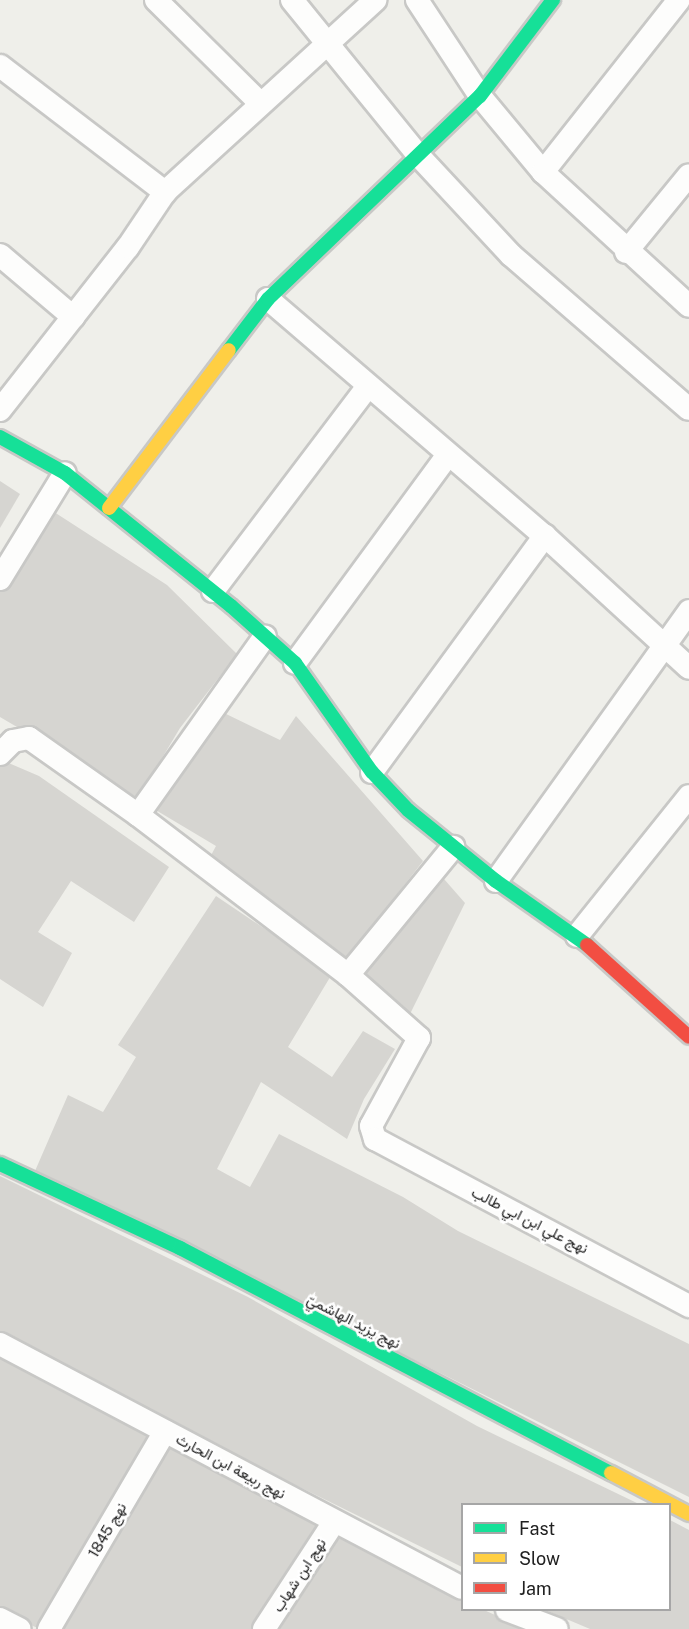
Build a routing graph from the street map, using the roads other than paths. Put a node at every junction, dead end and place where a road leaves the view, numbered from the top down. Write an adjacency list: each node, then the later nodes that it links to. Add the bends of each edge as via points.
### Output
1 (156, 0): 10 (street)
2 (292, 0): 7 (street)
3 (375, 0): 7 (street)
4 (417, 0): 9 (street)
5 (553, 0): 9 (street)
6 (679, 0): 12 (street)
7 (324, 43): 10 (street); 11 (street)
8 (0, 66): 14 (street)
9 (480, 96): 11 (street); 12 (street)
10 (260, 104): 14 (street)
11 (417, 154): 17 (street); 21 (street, via 511,255)
12 (543, 172): 15 (street)
13 (689, 175): 15 (street)
14 (165, 192): 19 (street)
15 (626, 252): 18 (street)
16 (0, 255): 19 (street)
17 (268, 299): 20 (street); 26 (street)
18 (689, 306)
19 (74, 317): 22 (street)
20 (368, 386): 24 (street); 29 (street)
21 (689, 409)
22 (0, 410)
23 (0, 438): 25 (street)
24 (447, 456): 27 (street); 33 (street)
25 (65, 473): 26 (street); 28 (street)
26 (110, 508): 29 (street)
27 (544, 536): 32 (street); 36 (street)
28 (0, 579)
29 (213, 591): 31 (street)
30 (689, 611): 32 (street)
31 (265, 636): 33 (street); 38 (street)
32 (662, 646): 34 (street); 40 (street)
33 (295, 663): 36 (street)
34 (689, 668)
35 (0, 754): 38 (street, via 13,741 28,738)
36 (372, 771): 39 (street, via 408,810)
37 (689, 796): 41 (street)
38 (138, 815): 42 (street)
39 (453, 847): 40 (street); 42 (street)
40 (496, 881): 41 (street)
41 (578, 936): 43 (street)
42 (348, 975): 45 (street, نهج علي ابن ابي طالب, via 419,1038 371,1126 371,1134)
43 (689, 1037)
44 (0, 1164): 48 (street, نهج يزيد الهاشميّ, via 180,1248)
45 (689, 1306)
46 (0, 1344): 47 (street, نهج ربيعة ابن الحارث)
47 (165, 1431): 51 (street, نهج ربيعة ابن الحارث); 56 (street, نهج 1845)
48 (668, 1503)
49 (671, 1505): 50 (street, نهج يزيد الهاشميّ)
50 (689, 1514)
51 (334, 1522): 52 (street, نهج ربيعة ابن الحارث); 57 (street, نهج ابن شهاب)
52 (461, 1587)
53 (510, 1611): 58 (street)
54 (0, 1619): 55 (street)
55 (20, 1629)
56 (49, 1629)
57 (264, 1629)
58 (557, 1629)

